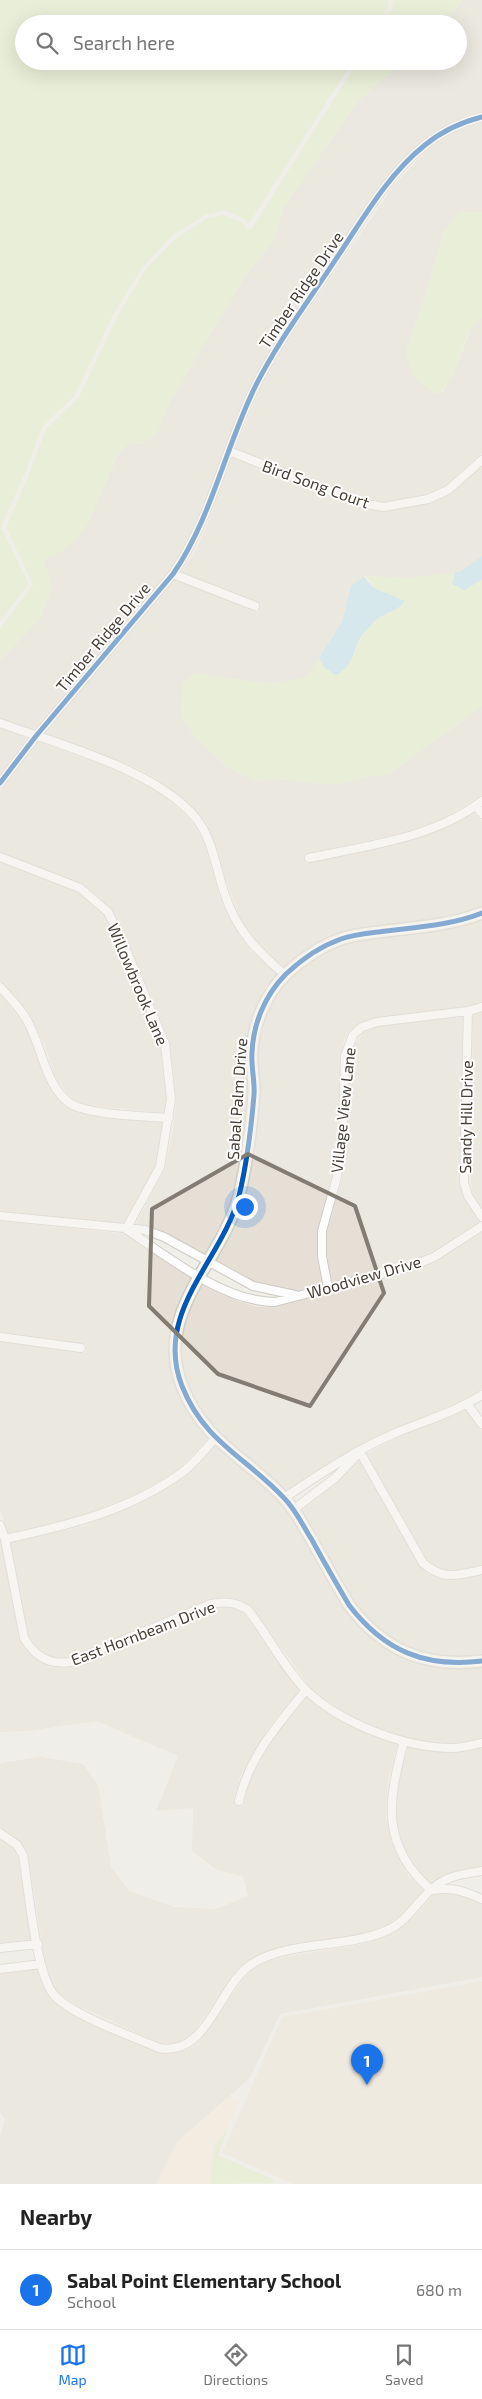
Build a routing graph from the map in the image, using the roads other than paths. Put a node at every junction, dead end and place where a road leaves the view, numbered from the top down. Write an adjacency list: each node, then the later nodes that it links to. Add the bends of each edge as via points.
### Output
1 (482, 117): 2 (street, Timber Ridge Drive, via 449,129 424,146 390,182 274,351 254,388)
2 (229, 452): 3 (street, Bird Song Court, via 360,503 384,506 428,499 448,490); 4 (street, Timber Ridge Drive, via 201,526)
3 (482, 460)
4 (173, 574): 5 (street); 7 (street, Timber Ridge Drive)
5 (255, 606)
6 (0, 722): 7 (street)
7 (36, 736): 8 (street, Timber Ridge Drive); 14 (street, via 152,781 186,808 202,826 235,920 255,948)
8 (0, 783)
9 (479, 804): 10 (street); 12 (street, via 444,823 411,835)
10 (482, 814)
11 (0, 857): 18 (street, Willowbrook Lane, via 80,888 108,912 165,1044 171,1099)
12 (309, 858)
13 (482, 913): 14 (street, Sabal Palm Drive, via 442,924 342,938 306,958)
14 (285, 975): 23 (street, Sabal Palm Drive, via 266,1001 254,1035 254,1092 247,1162 237,1204)
15 (0, 986): 18 (street, via 29,1024 53,1084 70,1104 86,1110)
16 (482, 1007): 17 (street, Village View Lane)
17 (468, 1012): 20 (street, Sandy Hill Drive, via 464,1182 468,1196); 25 (street, Village View Lane, via 378,1022 362,1026 353,1035 346,1056 343,1135 337,1177 322,1231 322,1256)
18 (169, 1118): 22 (street, Willowbrook Lane, via 160,1167)
19 (0, 1216): 22 (street, Woodview Drive)
20 (482, 1217)
21 (482, 1226): 25 (street, Woodview Drive, via 426,1260)
22 (126, 1230): 23 (street, Woodview Drive, via 145,1230 164,1237); 24 (street, Woodview Drive)
23 (207, 1261): 24 (street, Sabal Palm Drive); 26 (street, Woodview Drive, via 253,1286)
24 (199, 1276): 26 (street, Woodview Drive, via 239,1296 260,1302 275,1302); 32 (street, Sabal Palm Drive, via 186,1300 175,1336 177,1371 197,1417)
25 (328, 1288): 26 (street, Woodview Drive)
26 (298, 1295)
27 (0, 1336): 28 (street)
28 (81, 1348)
29 (482, 1395): 30 (street)
30 (467, 1404): 31 (street); 33 (street, via 396,1433)
31 (482, 1424)
32 (215, 1439): 34 (street, Sabal Palm Drive); 37 (street, via 181,1473 144,1496 82,1521)
33 (360, 1452): 34 (street, via 328,1468); 35 (street, via 335,1478); 38 (street, via 423,1563 440,1575 453,1576)
34 (284, 1498): 35 (street, Sabal Palm Drive)
35 (294, 1509): 39 (street, Sabal Palm Drive, via 349,1605 386,1643 426,1660)
36 (0, 1525): 37 (street, East Hornbeam Drive)
37 (5, 1539): 40 (street, East Hornbeam Drive, via 24,1638 30,1648 50,1662 70,1662 211,1604 230,1602 248,1610)
38 (482, 1570)
39 (482, 1662)
40 (306, 1690): 41 (street, East Hornbeam Drive, via 339,1714); 43 (street, via 272,1731 244,1780)
41 (404, 1741): 42 (street, East Hornbeam Drive, via 453,1748); 46 (street, via 393,1780 391,1816 396,1842 414,1874)
42 (482, 1744)
43 (239, 1801)
44 (0, 1833): 48 (street, via 17,1845 23,1855)
45 (482, 1871): 46 (street, via 445,1880)
46 (431, 1890): 47 (street, via 463,1890); 50 (street, via 410,1914 390,1930 362,1939 271,1955 250,1966 190,2043 170,2050 71,2008 50,1989)
47 (482, 1899)
48 (38, 1944): 49 (street); 50 (street)
49 (0, 1948)
50 (41, 1964): 51 (street)
51 (0, 1969)

